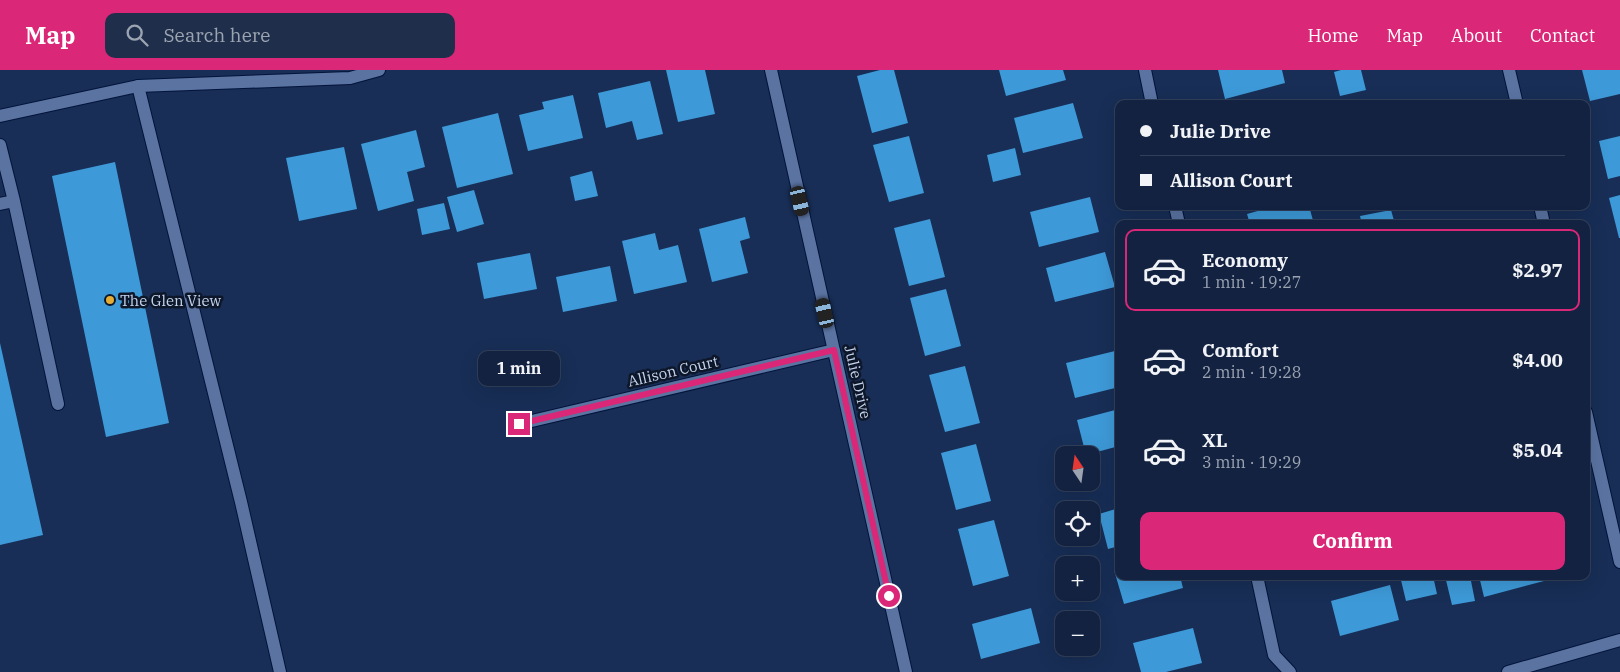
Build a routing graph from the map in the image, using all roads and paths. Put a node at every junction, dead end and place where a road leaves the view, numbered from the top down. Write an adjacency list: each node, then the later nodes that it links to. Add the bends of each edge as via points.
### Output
1 (380, 70): 5 (street, via 350,78)
2 (770, 70): 12 (street, Julie Drive)
3 (1145, 70): 6 (street)
4 (1509, 70): 7 (street)
5 (138, 86): 8 (street); 19 (street)
6 (1151, 100)
7 (1516, 100)
8 (0, 116)
9 (0, 145): 10 (street)
10 (14, 201): 11 (street); 13 (street)
11 (0, 204)
12 (834, 350): 14 (street, Allison Court); 20 (street, Julie Drive)
13 (58, 404)
14 (519, 424)
15 (1590, 430): 16 (street)
16 (1620, 562)
17 (1258, 580): 21 (street, via 1274,655)
18 (1620, 640): 22 (street)
19 (280, 672)
20 (906, 672)
21 (1290, 672)
22 (1508, 672)

